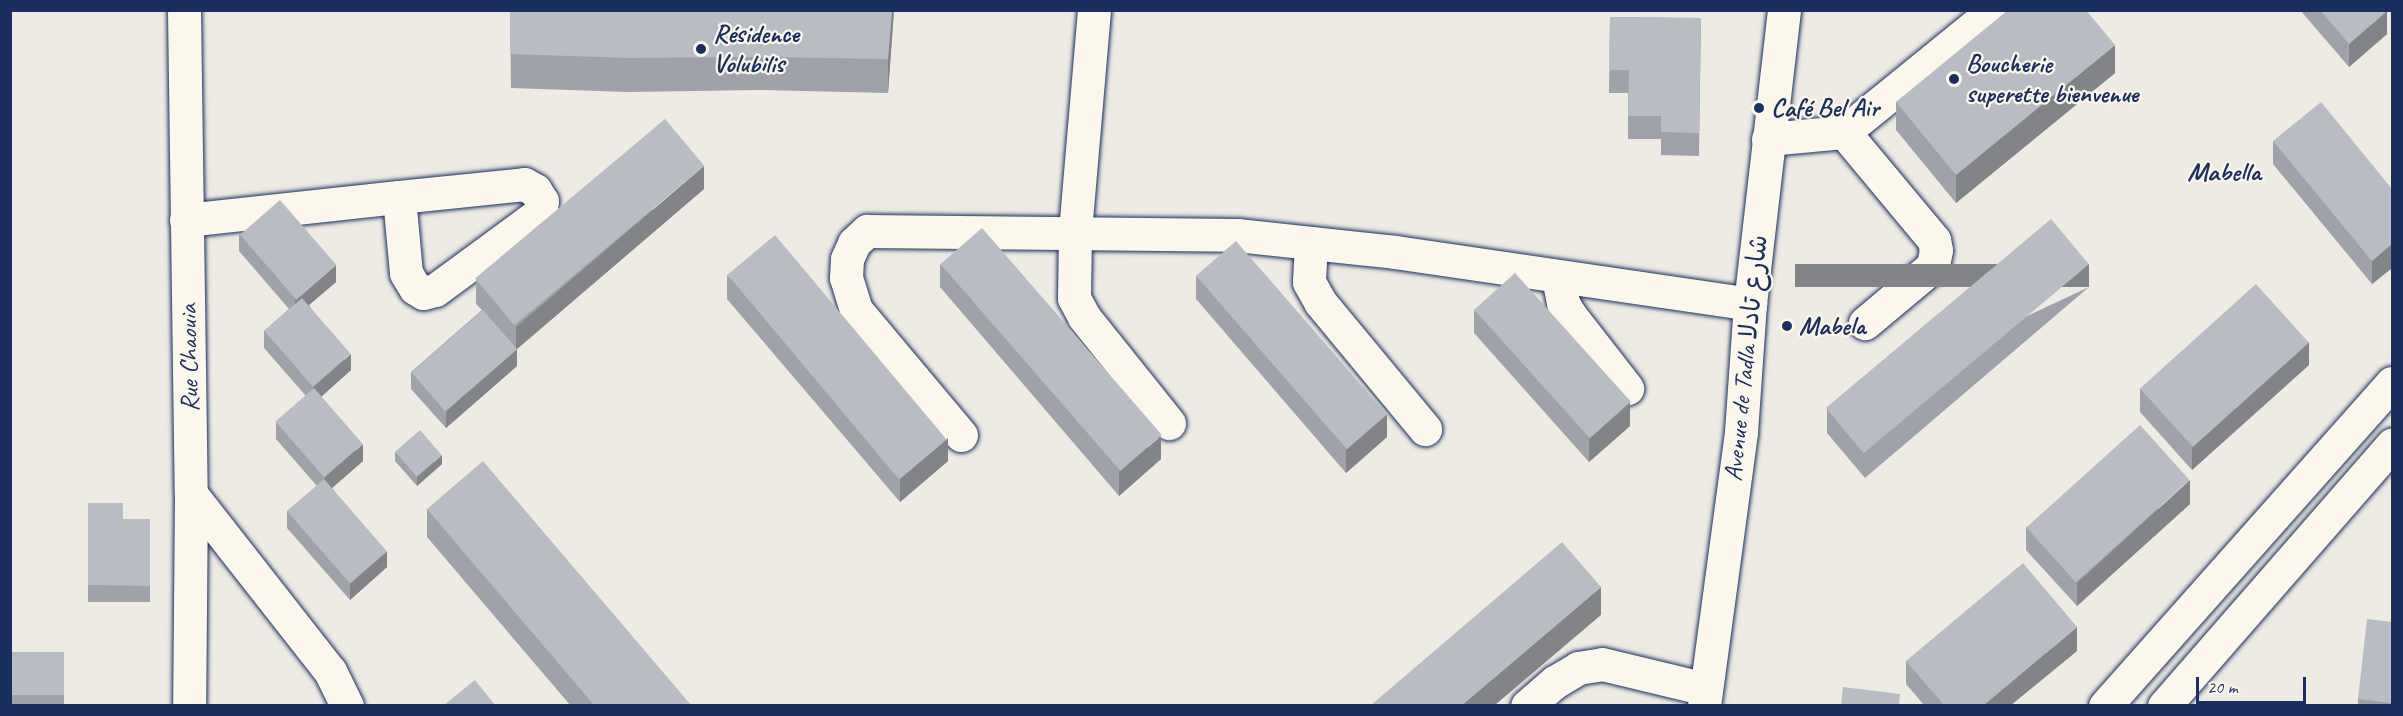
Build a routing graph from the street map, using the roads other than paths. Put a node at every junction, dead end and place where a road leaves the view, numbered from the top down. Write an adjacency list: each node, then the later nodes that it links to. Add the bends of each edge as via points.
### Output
1 (184, 10): 8 (street, Rue Chaouia)
2 (1094, 10): 9 (street)
3 (1784, 10): 6 (street, Avenue de Tadla شارع تادلا)
4 (1994, 10): 5 (street)
5 (1844, 132): 6 (street); 13 (street, via 1934,240 1936,250 1933,266)
6 (1768, 139): 12 (street, Avenue de Tadla شارع تادلا)
7 (399, 197): 8 (street)
8 (186, 220): 20 (street, Rue Chaouia)
9 (1075, 233): 10 (street, via 1237,236); 16 (street, via 1074,298 1084,317); 18 (street, via 879,230 867,231 859,237 847,259 846,278 856,310)
10 (1311, 243): 11 (street); 17 (street, via 1310,282 1320,302)
11 (1558, 277): 12 (street); 15 (street, via 1563,303 1570,315)
12 (1750, 304): 21 (street, Avenue de Tadla شارع تادلا, via 1741,432)
13 (1865, 323)
14 (2392, 382): 25 (street)
15 (1627, 388)
16 (1170, 423)
17 (1425, 429)
18 (961, 435)
19 (2392, 445): 26 (street)
20 (191, 494): 22 (street, Rue Chaouia); 23 (street, via 330,671)
21 (1705, 697): 24 (street, via 1602,664 1578,668)
22 (189, 705)
23 (346, 705)
24 (1527, 705)
25 (2105, 705)
26 (2164, 705)

